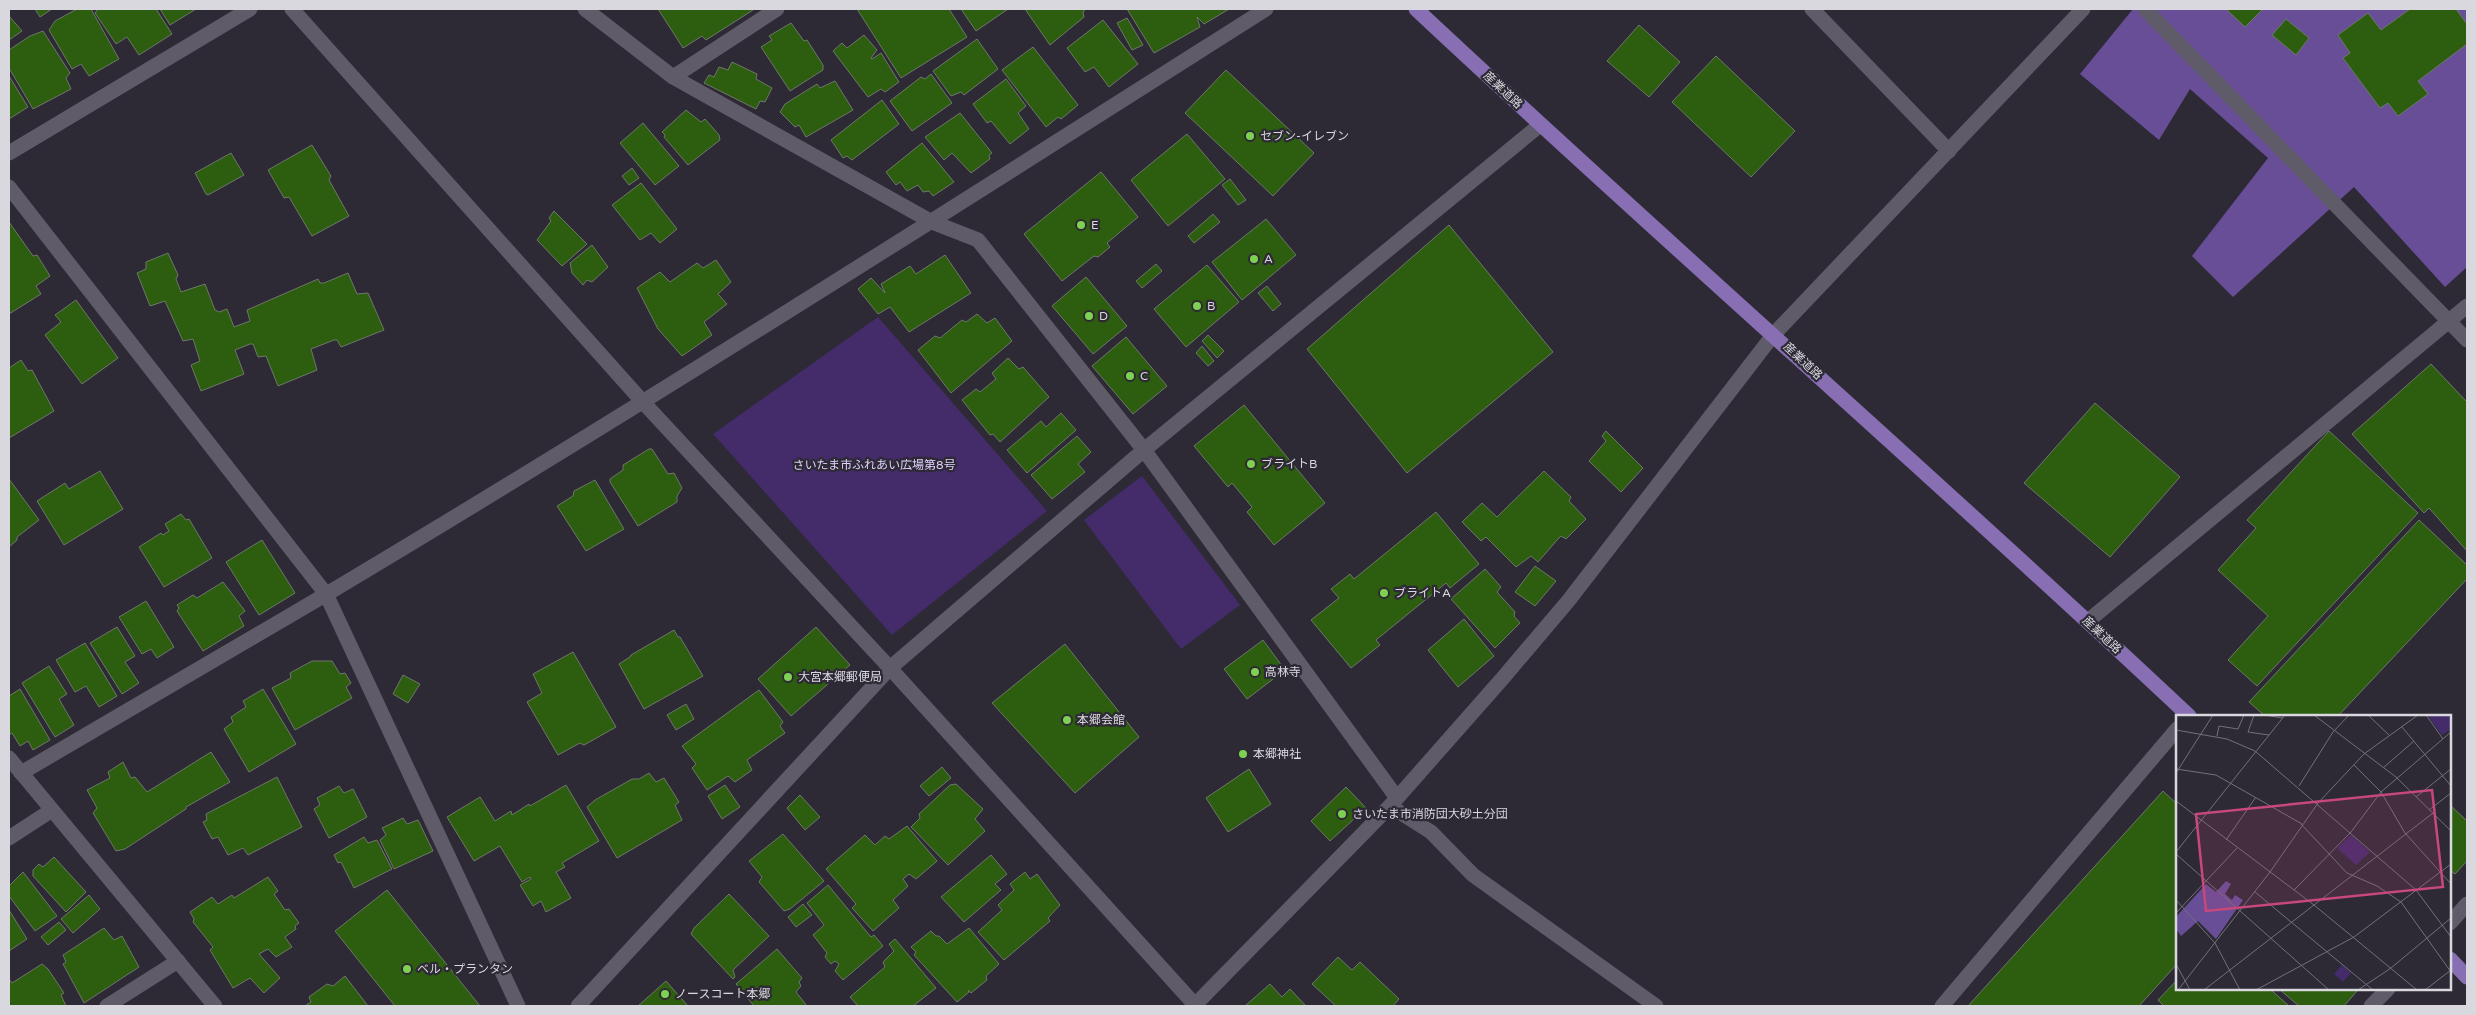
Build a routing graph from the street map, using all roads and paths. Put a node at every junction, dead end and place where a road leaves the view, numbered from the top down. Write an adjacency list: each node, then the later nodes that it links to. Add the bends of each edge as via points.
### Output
1 (250, 9): 13 (street)
2 (292, 9): 20 (street)
3 (585, 9): 10 (street)
4 (777, 9): 10 (street)
5 (1266, 9): 15 (street)
6 (1416, 9): 11 (main road, 産業道路)
7 (1812, 9): 12 (street)
8 (2083, 9): 12 (street)
9 (2145, 9): 17 (street)
10 (673, 77): 15 (street)
11 (1540, 125): 18 (main road, 産業道路); 21 (street)
12 (1949, 151): 18 (street)
13 (9, 153)
14 (9, 187): 22 (street)
15 (932, 222): 20 (street); 21 (street, via 978,240)
16 (2467, 306): 17 (street)
17 (2450, 322): 19 (street); 23 (street)
18 (1774, 334): 23 (main road, 産業道路); 29 (street, via 1569,600)
19 (2467, 340)
20 (642, 401): 22 (street); 24 (street)
21 (1144, 450): 24 (street); 29 (street)
22 (326, 594): 28 (street); 40 (street)
23 (2088, 621): 25 (main road, 産業道路)
24 (890, 668): 41 (street); 42 (street)
25 (2188, 715)
26 (2176, 731): 44 (street)
27 (9, 758): 28 (street)
28 (21, 773): 30 (street)
29 (1394, 802): 42 (street); 43 (street, via 1431,832 1473,876)
30 (52, 810): 31 (street); 35 (street)
31 (9, 838)
32 (2467, 904): 33 (street)
33 (2451, 922)
34 (2451, 960): 36 (main road)
35 (178, 961): 38 (street); 39 (street)
36 (2467, 976)
37 (2387, 990): 45 (street)
38 (107, 1006)
39 (215, 1006)
40 (518, 1006)
41 (578, 1006)
42 (1195, 1006)
43 (1656, 1006)
44 (1942, 1006)
45 (2371, 1006)

